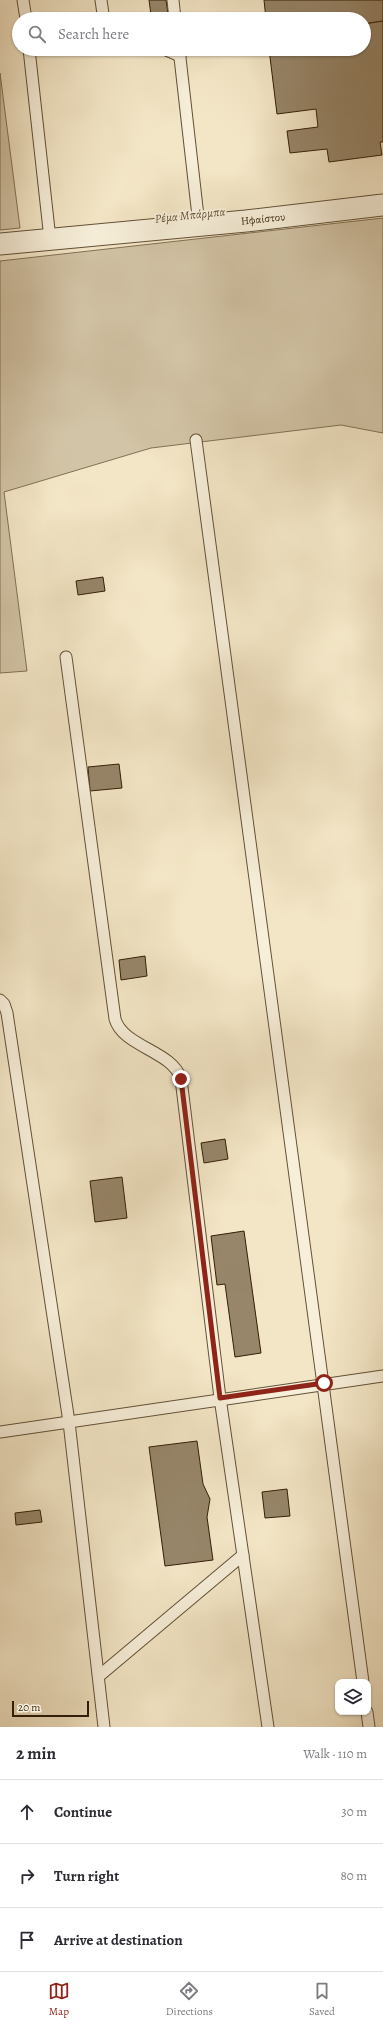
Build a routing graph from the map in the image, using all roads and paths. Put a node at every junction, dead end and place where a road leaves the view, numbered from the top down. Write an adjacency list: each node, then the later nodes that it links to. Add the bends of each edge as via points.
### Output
1 (24, 0): 4 (lane)
2 (101, 0): 5 (lane)
3 (173, 0): 6 (lane)
4 (25, 12)
5 (103, 12)
6 (174, 12)
7 (30, 56): 11 (lane)
8 (179, 56): 10 (lane)
9 (383, 205): 10 (street, Ηφαίστου)
10 (199, 225): 11 (street, Ηφαίστου)
11 (50, 239): 12 (street, Ηφαίστου)
12 (0, 244)
13 (196, 440): 17 (lane)
14 (66, 657): 18 (lane, via 116,1024 123,1033 172,1065 180,1074)
15 (0, 1000): 19 (lane, via 7,1013)
16 (383, 1376): 17 (lane)
17 (324, 1383): 18 (lane); 23 (lane)
18 (220, 1398): 19 (lane); 21 (lane)
19 (69, 1422): 20 (lane); 22 (lane)
20 (0, 1432)
21 (243, 1555): 22 (lane); 26 (lane)
22 (99, 1676): 25 (lane)
23 (363, 1679)
24 (367, 1715): 27 (lane)
25 (104, 1727)
26 (268, 1727)
27 (369, 1727)

